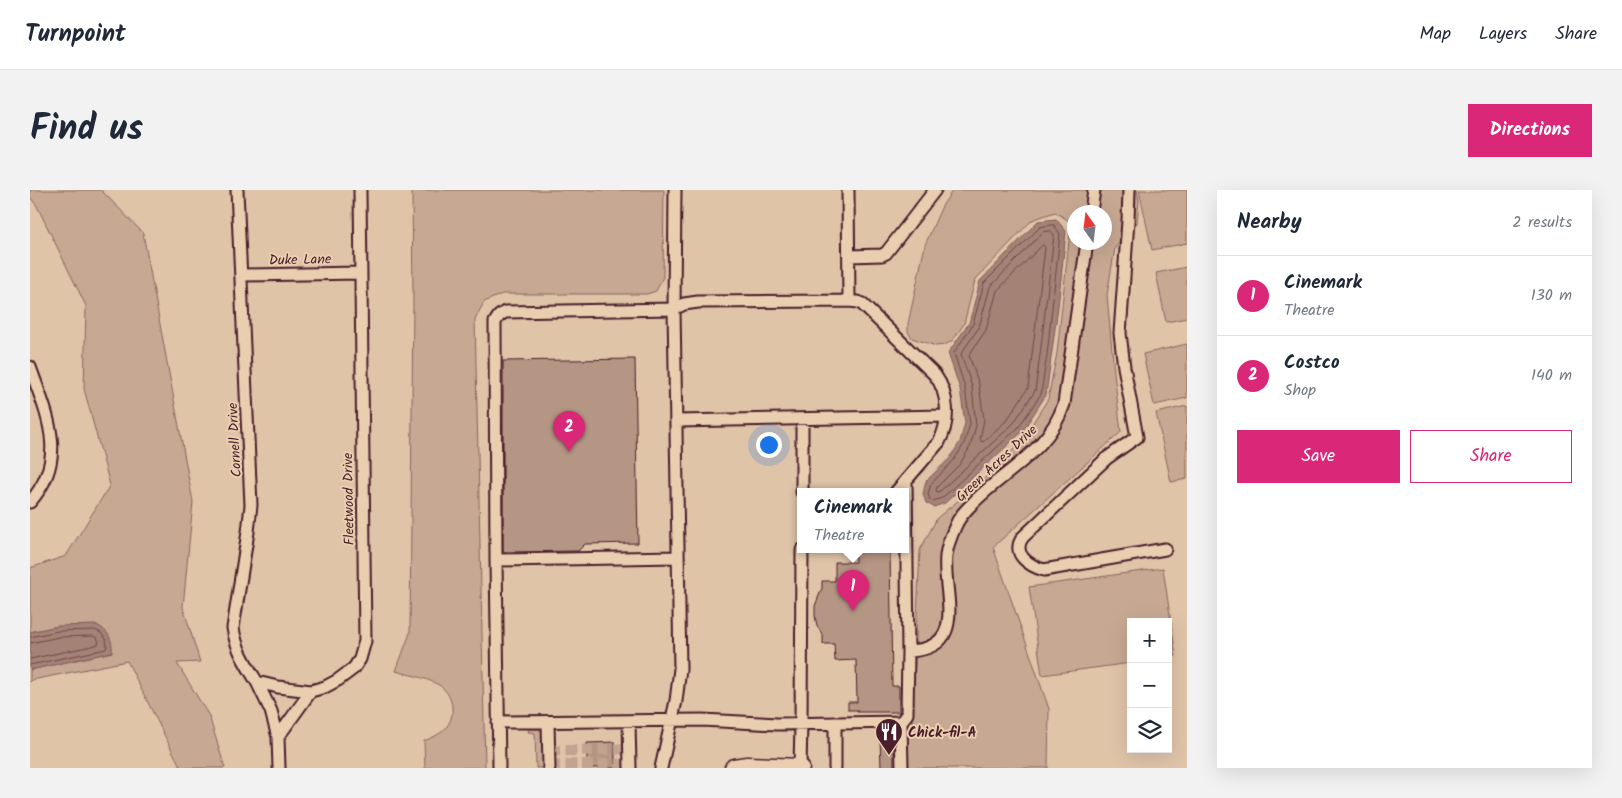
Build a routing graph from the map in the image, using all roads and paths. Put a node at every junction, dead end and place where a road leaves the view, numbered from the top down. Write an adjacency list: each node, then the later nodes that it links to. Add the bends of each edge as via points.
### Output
1 (237, 190): 12 (street, Cornell Drive)
2 (360, 190): 11 (street, Fleetwood Drive)
3 (675, 190): 14 (street)
4 (848, 190): 10 (street)
5 (935, 190): 10 (street, via 886,253)
6 (1094, 190): 8 (street)
7 (1129, 190): 24 (street, via 1120,333 1137,437 1107,458 1023,537 1019,548 1025,561 1044,570)
8 (1092, 205)
9 (1086, 250): 29 (street, Green Acres Drive, via 1064,404 1059,418 1037,449 983,494 956,524 946,555 950,608 946,632 934,645)
10 (849, 256): 13 (street)
11 (360, 273): 12 (street, Duke Lane); 31 (street, Fleetwood Drive, via 365,641 360,659 349,673)
12 (241, 275): 30 (street, Cornell Drive, via 251,505 233,628 238,651)
13 (849, 301): 14 (street, via 698,302); 16 (street, via 862,304 936,375 944,393)
14 (674, 309): 18 (street); 28 (street, via 506,312 499,316 495,322)
15 (30, 367): 23 (street, via 48,415 52,447 47,474)
16 (946, 416): 17 (street); 19 (street, via 945,430 939,442)
17 (802, 419): 18 (street); 20 (street)
18 (676, 421): 27 (street)
19 (906, 480): 21 (street); 22 (street)
20 (802, 488)
21 (899, 488)
22 (906, 488)
23 (30, 502)
24 (1165, 549)
25 (802, 553): 38 (street)
26 (907, 553): 29 (street)
27 (678, 557): 28 (street); 33 (street, via 680,669)
28 (496, 560): 34 (street)
29 (908, 651): 36 (street, via 907,714)
30 (257, 682): 31 (street); 39 (street, Cornell Drive, via 271,711)
31 (311, 692): 39 (street, Fleetwood Drive)
32 (629, 721): 33 (street); 35 (street); 44 (street)
33 (672, 721): 38 (street); 45 (street)
34 (498, 722): 35 (street); 42 (street)
35 (548, 722): 43 (street)
36 (901, 722): 37 (street); 50 (street)
37 (835, 723): 38 (street); 40 (street)
38 (802, 724): 47 (street)
39 (278, 737): 41 (street)
40 (835, 747): 48 (street, via 830,753); 49 (street)
41 (280, 768)
42 (499, 768)
43 (549, 768)
44 (630, 768)
45 (661, 768)
46 (734, 768): 47 (highway)
47 (800, 768)
48 (830, 768)
49 (835, 768)
50 (902, 768)

